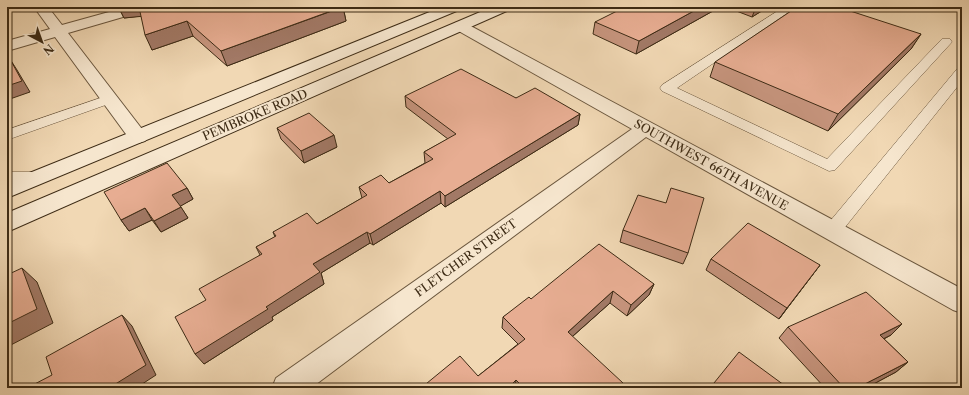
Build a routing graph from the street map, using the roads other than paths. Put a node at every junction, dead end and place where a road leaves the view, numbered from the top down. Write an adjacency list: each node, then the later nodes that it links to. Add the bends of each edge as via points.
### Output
1 (41, 7): 7 (street)
2 (142, 7): 7 (street)
3 (478, 7): 6 (street)
4 (504, 7): 6 (street, PEMBROKE ROAD)
5 (791, 7): 8 (lane, via 666,88 829,166)
6 (457, 17): 12 (street, SOUTHWEST 66TH AVENUE); 14 (street, PEMBROKE ROAD); 19 (street, PEMBROKE ROAD)
7 (59, 32): 9 (street); 11 (street)
8 (946, 42)
9 (7, 46)
10 (962, 72): 20 (lane)
11 (109, 99): 13 (lane); 14 (street)
12 (645, 129): 20 (street, SOUTHWEST 66TH AVENUE); 22 (street, FLETCHER STREET)
13 (7, 135)
14 (138, 137): 16 (street, PEMBROKE ROAD); 18 (street, via 87,174)
15 (7, 178): 16 (lane)
16 (37, 178): 17 (street, PEMBROKE ROAD)
17 (7, 190)
18 (7, 208)
19 (7, 223)
20 (832, 231): 21 (street, SOUTHWEST 66TH AVENUE)
21 (962, 302)
22 (287, 388)

